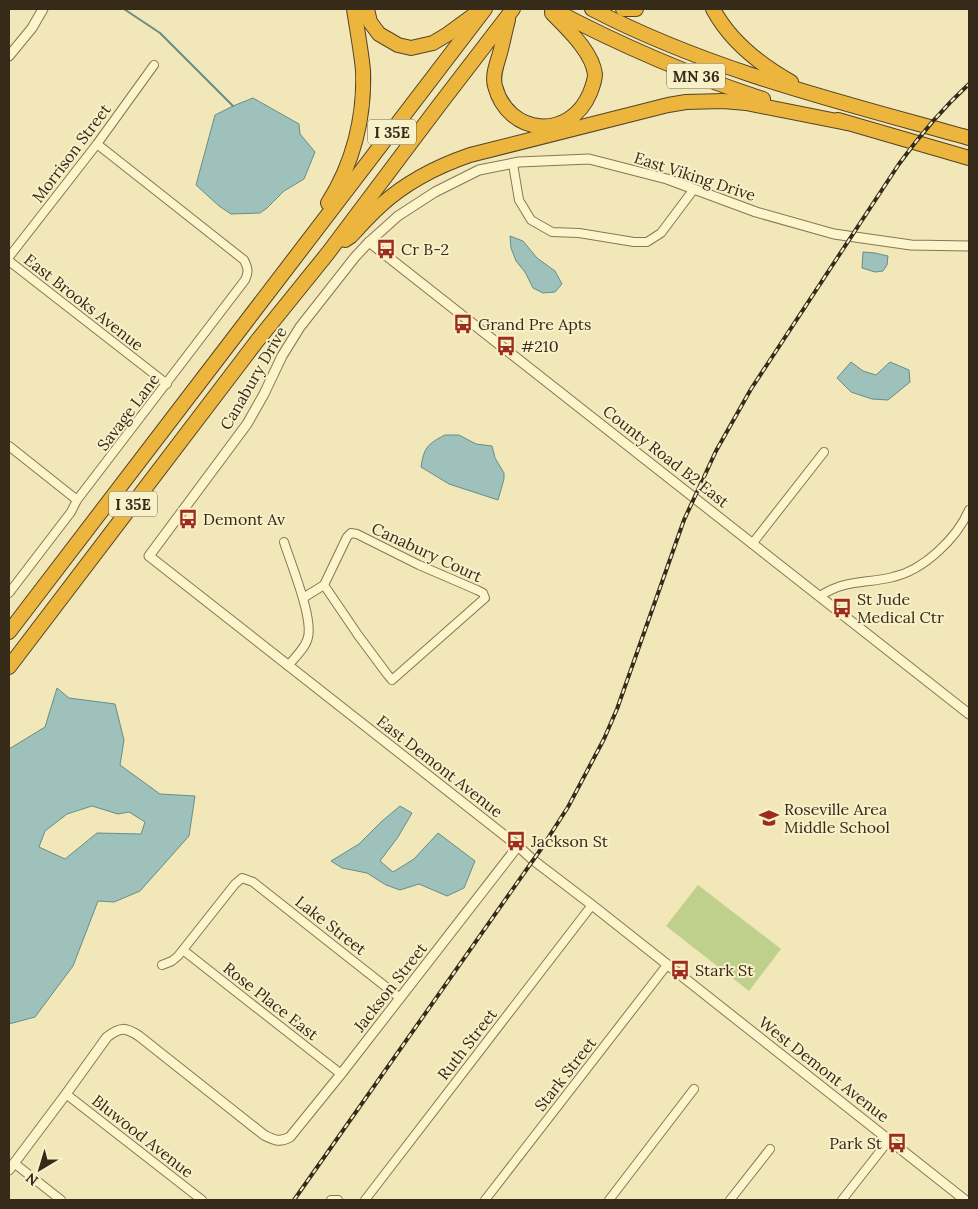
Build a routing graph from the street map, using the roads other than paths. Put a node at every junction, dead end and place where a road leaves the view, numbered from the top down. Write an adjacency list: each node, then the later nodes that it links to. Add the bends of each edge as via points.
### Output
1 (43, 9): 12 (street)
2 (354, 9): 24 (highway, via 363,70 359,125 341,180)
3 (367, 9): 4 (highway, via 370,22 379,34 411,48 433,43)
4 (484, 9): 24 (highway, I 35E)
5 (548, 9): 11 (highway, via 582,46 595,76 579,112 558,125 525,123 513,117 500,99 494,85 495,69)
6 (552, 9): 15 (highway, MN 36, via 695,76)
7 (592, 9): 14 (highway, MN 36, via 714,62)
8 (623, 9): 9 (highway)
9 (636, 9)
10 (712, 9): 14 (highway, via 740,46 776,73)
11 (509, 14): 23 (highway, I 35E)
12 (9, 56)
13 (154, 65): 17 (street, Morrison Street)
14 (845, 103): 16 (highway, MN 36)
15 (847, 123): 18 (highway, MN 36); 23 (highway, via 746,103 704,101 668,105 470,155 440,167 407,185 380,206 351,236)
16 (969, 138)
17 (96, 144): 25 (street, Morrison Street); 26 (street, Savage Lane, via 244,260 248,268 245,280)
18 (969, 158)
19 (512, 164): 20 (street, East Viking Drive, via 590,160); 20 (street, via 519,200 531,220 552,232 647,242 661,233); 21 (street, East Viking Drive, via 479,170 435,192 398,216)
20 (694, 189): 22 (street, East Viking Drive, via 756,212 834,234 911,245)
21 (370, 242): 32 (street, County Road B2 East); 33 (street, Canabury Drive, via 300,327 247,424)
22 (969, 246)
23 (328, 252): 40 (highway, I 35E)
24 (298, 254): 38 (highway, I 35E)
25 (9, 259): 26 (street, East Brooks Avenue)
26 (167, 384): 29 (street, Savage Lane)
27 (9, 446): 29 (street)
28 (824, 452): 32 (street)
29 (78, 500): 35 (street, Savage Lane)
30 (969, 510): 36 (street, via 952,537 936,553 908,572 842,584)
31 (284, 542): 37 (street)
32 (752, 544): 36 (street, County Road B2 East)
33 (149, 556): 39 (street, East Demont Avenue)
34 (324, 585): 34 (street, Canabury Court, via 392,680 485,598 477,590 350,533); 37 (street)
35 (9, 593)
36 (820, 596): 41 (street, County Road B2 East)
37 (303, 598): 39 (street, via 308,638)
38 (9, 632)
39 (288, 666): 42 (street, East Demont Avenue)
40 (9, 667)
41 (969, 714)
42 (518, 846): 43 (street, East Demont Avenue); 47 (street, Jackson Street)
43 (592, 905): 45 (street, East Demont Avenue); 59 (street, Ruth Street)
44 (183, 950): 46 (street); 47 (street, Lake Street, via 242,878 253,882); 49 (street, Rose Place East)
45 (668, 964): 48 (street, East Demont Avenue); 60 (street, Stark Street)
46 (162, 966)
47 (400, 998): 49 (street, Jackson Street)
48 (711, 999): 52 (street, West Demont Avenue)
49 (341, 1074): 51 (street, Jackson Street, via 290,1138 282,1141 264,1135 129,1030 121,1029 107,1037)
50 (694, 1089): 61 (street)
51 (66, 1094): 54 (street); 56 (street, Bluwood Avenue)
52 (889, 1140): 63 (street); 64 (street, West Demont Avenue)
53 (770, 1149): 62 (street)
54 (10, 1167): 55 (street)
55 (61, 1200)
56 (202, 1200)
57 (331, 1200): 58 (street)
58 (338, 1200)
59 (365, 1200)
60 (485, 1200)
61 (609, 1200)
62 (730, 1200)
63 (842, 1200)
64 (965, 1200)

